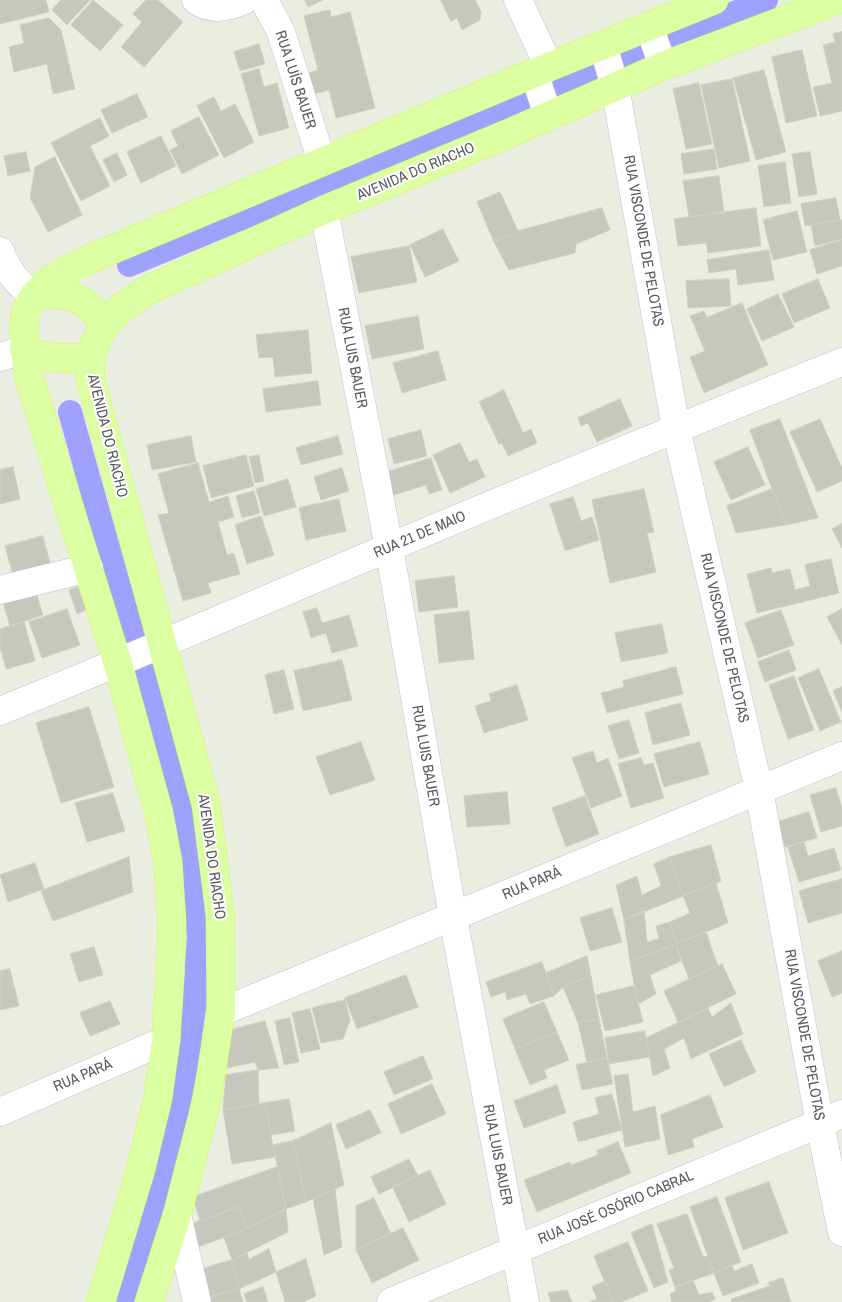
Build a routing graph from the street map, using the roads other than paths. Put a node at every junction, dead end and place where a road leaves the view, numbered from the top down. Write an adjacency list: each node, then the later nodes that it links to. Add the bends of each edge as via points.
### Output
1 (196, 0): 2 (street, via 222,8)
2 (244, 0)
3 (264, 0): 13 (street, RUA LUÍS BAUER, via 281,32)
4 (518, 0): 10 (street)
5 (714, 0): 7 (main road, AVENIDA DO RIACHO)
6 (837, 0): 9 (main road, AVENIDA DO RIACHO)
7 (649, 26): 8 (main road, AVENIDA DO RIACHO); 9 (street)
8 (603, 45): 10 (main road, AVENIDA DO RIACHO); 11 (street, RUA VISCONDE DE PELOTAS)
9 (663, 66): 11 (main road, AVENIDA DO RIACHO)
10 (541, 70): 12 (street); 13 (main road, AVENIDA DO RIACHO)
11 (614, 80): 12 (main road, AVENIDA DO RIACHO); 21 (street, RUA VISCONDE DE PELOTAS)
12 (548, 115): 14 (main road, AVENIDA DO RIACHO)
13 (322, 162): 16 (main road, AVENIDA DO RIACHO, via 90,259 47,282)
14 (324, 210): 17 (main road, AVENIDA DO RIACHO, via 150,289 124,306); 22 (street, RUA LUIS BAUER)
15 (0, 251): 16 (street, via 8,270 21,286)
16 (34, 295): 17 (main road, via 69,294 84,302); 18 (main road, AVENIDA DO RIACHO)
17 (106, 324): 19 (main road, AVENIDA DO RIACHO)
18 (12, 353): 19 (main road, via 75,359); 23 (main road, AVENIDA DO RIACHO, via 29,377)
19 (91, 355): 25 (main road, AVENIDA DO RIACHO, via 90,378)
20 (842, 362): 21 (street, RUA 21 DE MAIO)
21 (676, 428): 22 (street, RUA 21 DE MAIO); 28 (street, RUA VISCONDE DE PELOTAS)
22 (389, 548): 25 (street, RUA 21 DE MAIO); 29 (street, RUA LUIS BAUER)
23 (89, 568): 24 (street); 25 (main road, AVENIDA DO RIACHO)
24 (0, 590)
25 (141, 654): 26 (street, RUA 21 DE MAIO); 30 (main road, AVENIDA DO RIACHO, via 206,806 220,915); 31 (main road, AVENIDA DO RIACHO, via 158,813 168,862 172,922)
26 (0, 711)
27 (842, 756): 28 (street, RUA PARÁ)
28 (759, 790): 29 (street, RUA PARÁ); 33 (street, RUA VISCONDE DE PELOTAS)
29 (453, 917): 30 (street, RUA PARÁ); 36 (street, RUA LUIS BAUER)
30 (221, 1012): 34 (main road, AVENIDA DO RIACHO, via 207,1099)
31 (166, 1040): 32 (street, RUA PARÁ); 37 (main road, AVENIDA DO RIACHO, via 158,1098 141,1169)
32 (0, 1112)
33 (831, 1119): 35 (street, RUA VISCONDE DE PELOTAS); 36 (street, RUA JOSÉ OSÓRIO CABRAL)
34 (177, 1215): 38 (main road, AVENIDA DO RIACHO); 39 (street)
35 (842, 1232)
36 (515, 1250): 40 (street, RUA JOSÉ OSÓRIO CABRAL); 41 (street, RUA LUIS BAUER)
37 (101, 1302)
38 (149, 1302)
39 (197, 1302)
40 (391, 1302)
41 (525, 1302)

